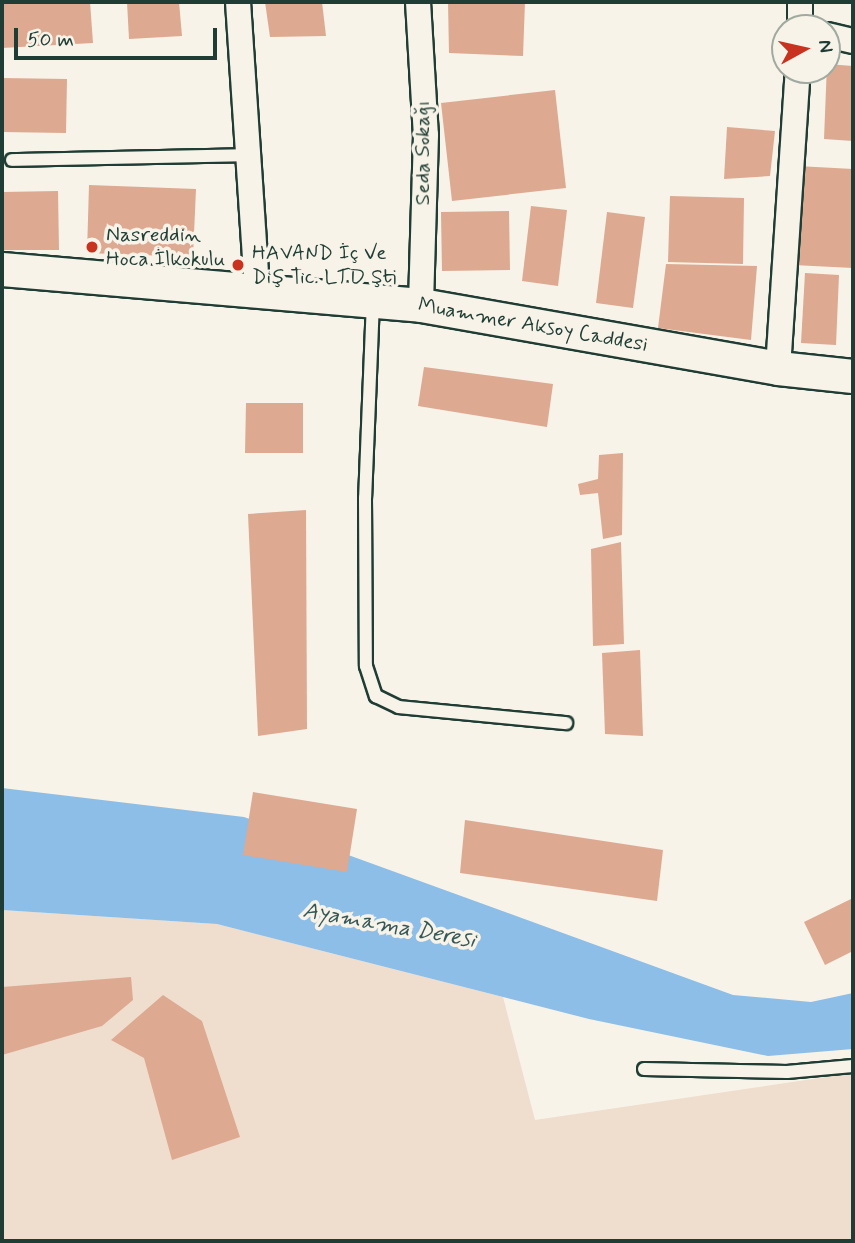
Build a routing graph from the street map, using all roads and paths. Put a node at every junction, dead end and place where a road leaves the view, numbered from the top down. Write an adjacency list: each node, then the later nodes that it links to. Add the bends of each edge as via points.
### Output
1 (237, 2): 4 (street)
2 (418, 2): 9 (street, Seda Sokağı, via 426,135)
3 (797, 84): 10 (street)
4 (248, 155): 5 (lane); 7 (street)
5 (12, 160)
6 (2, 269): 7 (main road, Muammer Aksoy Caddesi)
7 (257, 290): 8 (main road, Muammer Aksoy Caddesi)
8 (373, 301): 9 (main road, Muammer Aksoy Caddesi); 12 (lane, via 366,666 376,696 399,707)
9 (421, 305): 10 (main road, Muammer Aksoy Caddesi)
10 (778, 368): 11 (main road, Muammer Aksoy Caddesi)
11 (853, 376)
12 (566, 723)
13 (853, 1066): 14 (lane, via 787,1072)
14 (644, 1069)

